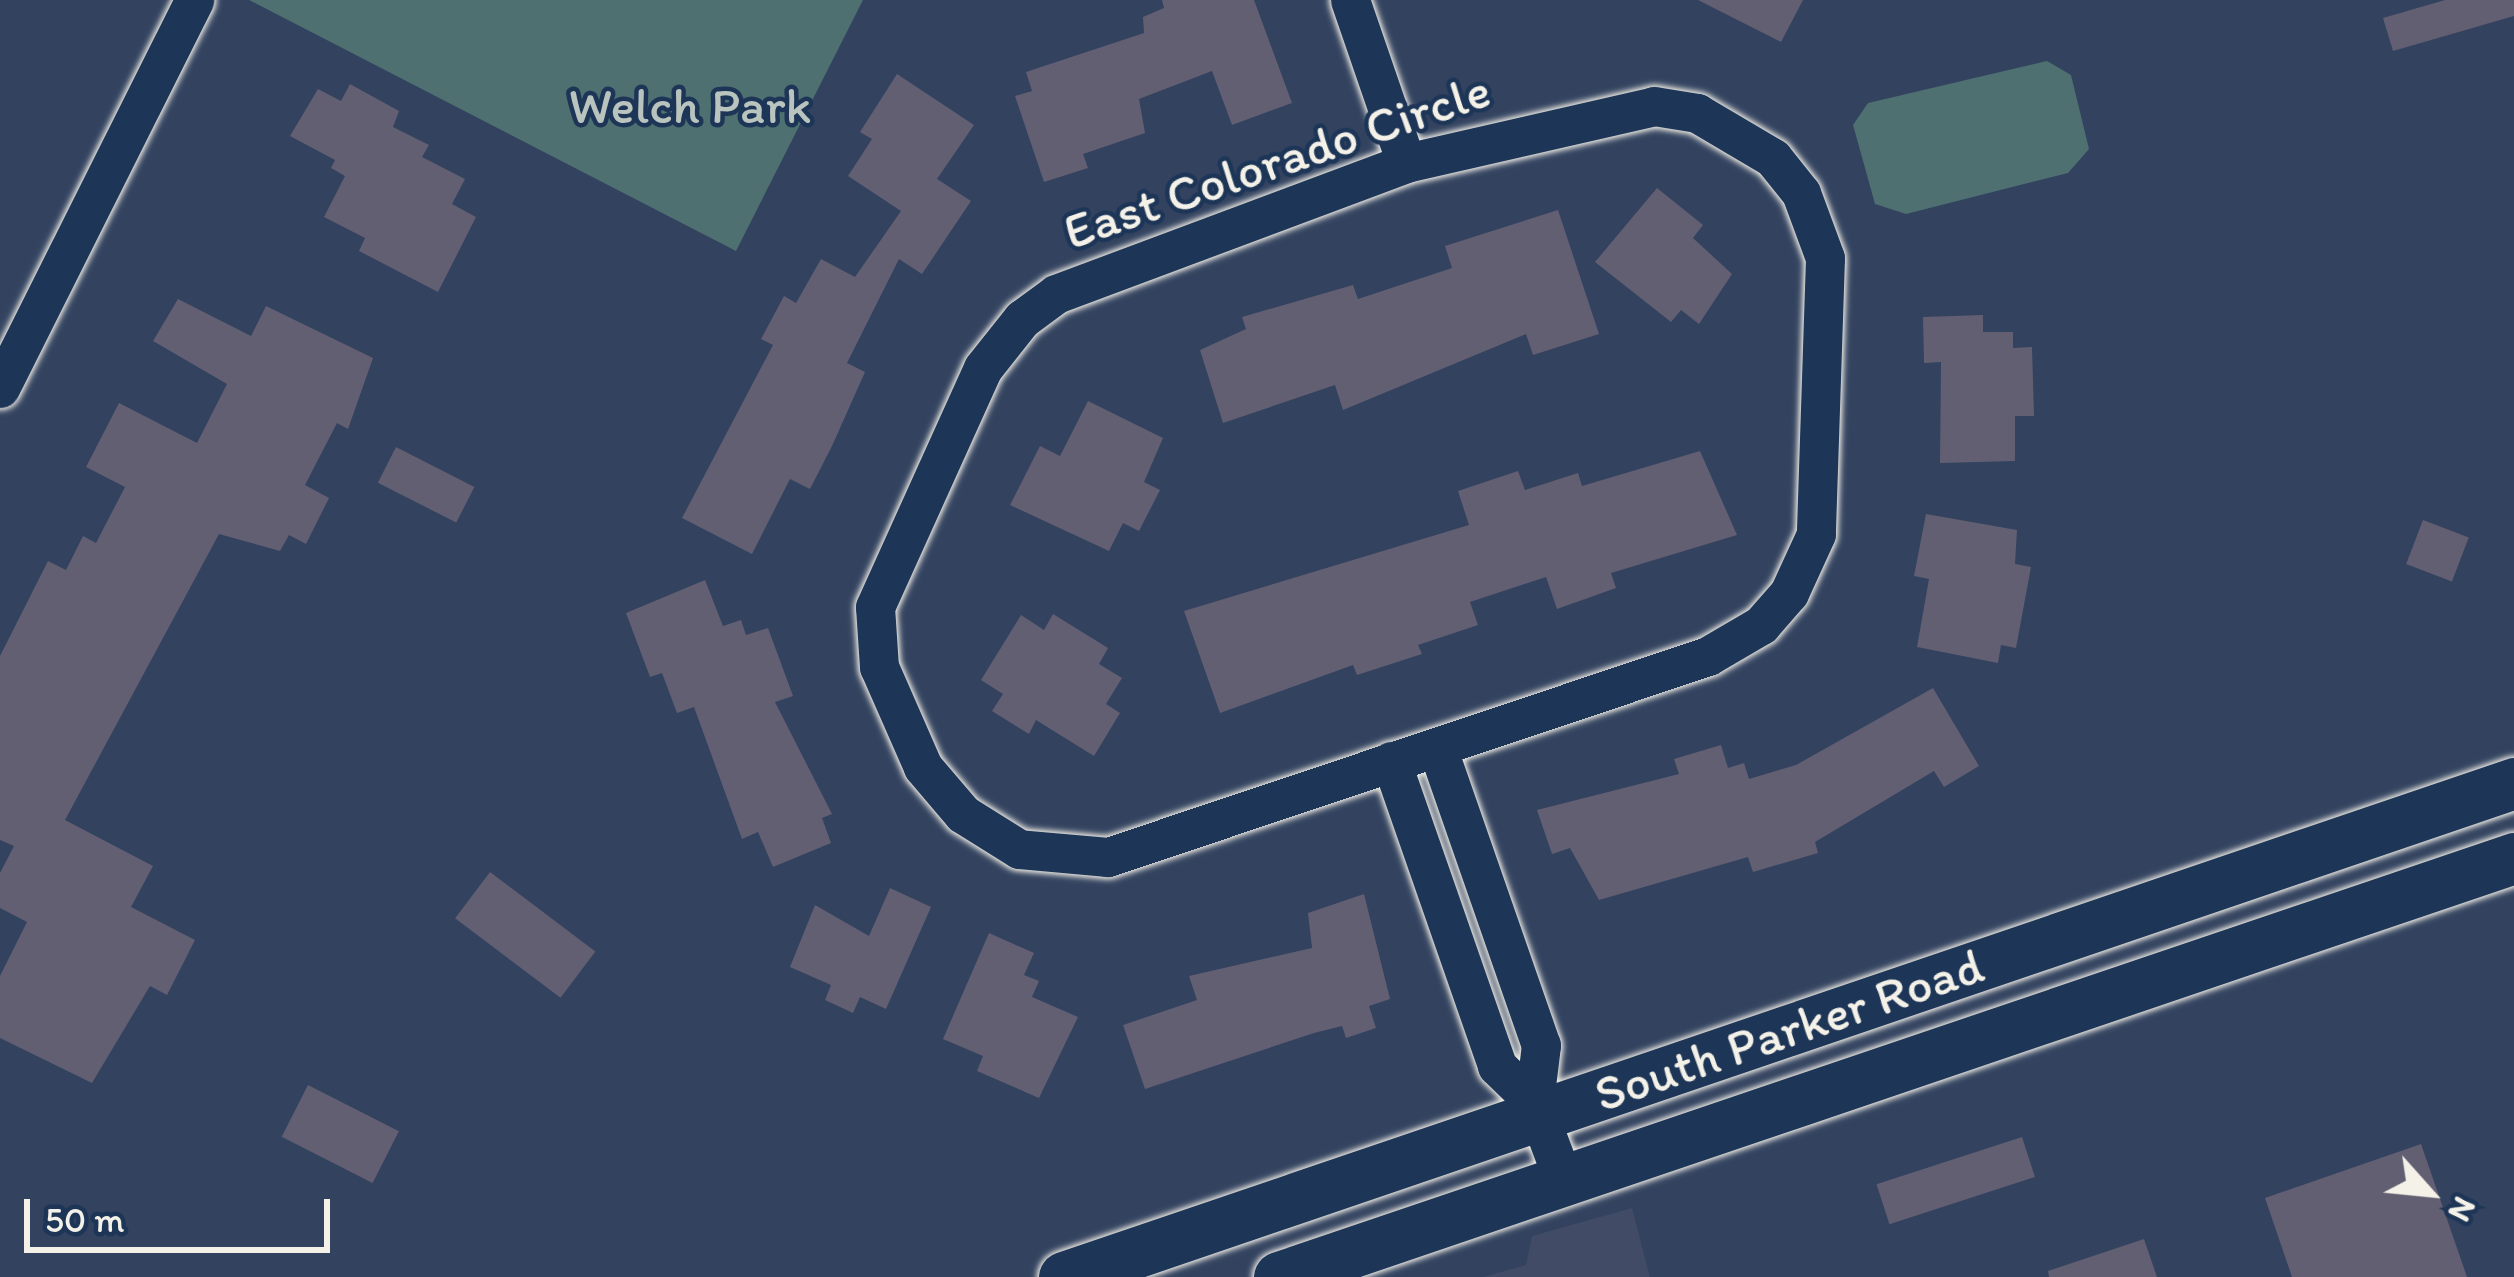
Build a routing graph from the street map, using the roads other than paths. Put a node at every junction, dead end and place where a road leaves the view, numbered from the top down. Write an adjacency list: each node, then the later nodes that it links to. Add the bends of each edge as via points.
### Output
1 (194, 0): 4 (street)
2 (1349, 0): 3 (street)
3 (1406, 163): 5 (street, East Colorado Circle, via 1612,109 1697,113 1773,158 1801,193 1828,288 1822,495 1810,556 1761,626 1708,656); 6 (street, East Colorado Circle, via 1056,294 1022,319 983,368 875,607 879,667 923,767 963,814 1019,849 1108,857)
4 (0, 388)
5 (1437, 746): 6 (street, East Colorado Circle); 9 (street, via 1541,1045)
6 (1391, 761): 9 (street, via 1497,1066)
7 (2514, 783): 9 (main road, South Parker Road)
8 (2514, 858): 10 (main road, South Parker Road)
9 (1537, 1109): 10 (street); 11 (main road, South Parker Road)
10 (1564, 1182): 12 (main road, South Parker Road)
11 (1064, 1277)
12 (1279, 1277)

